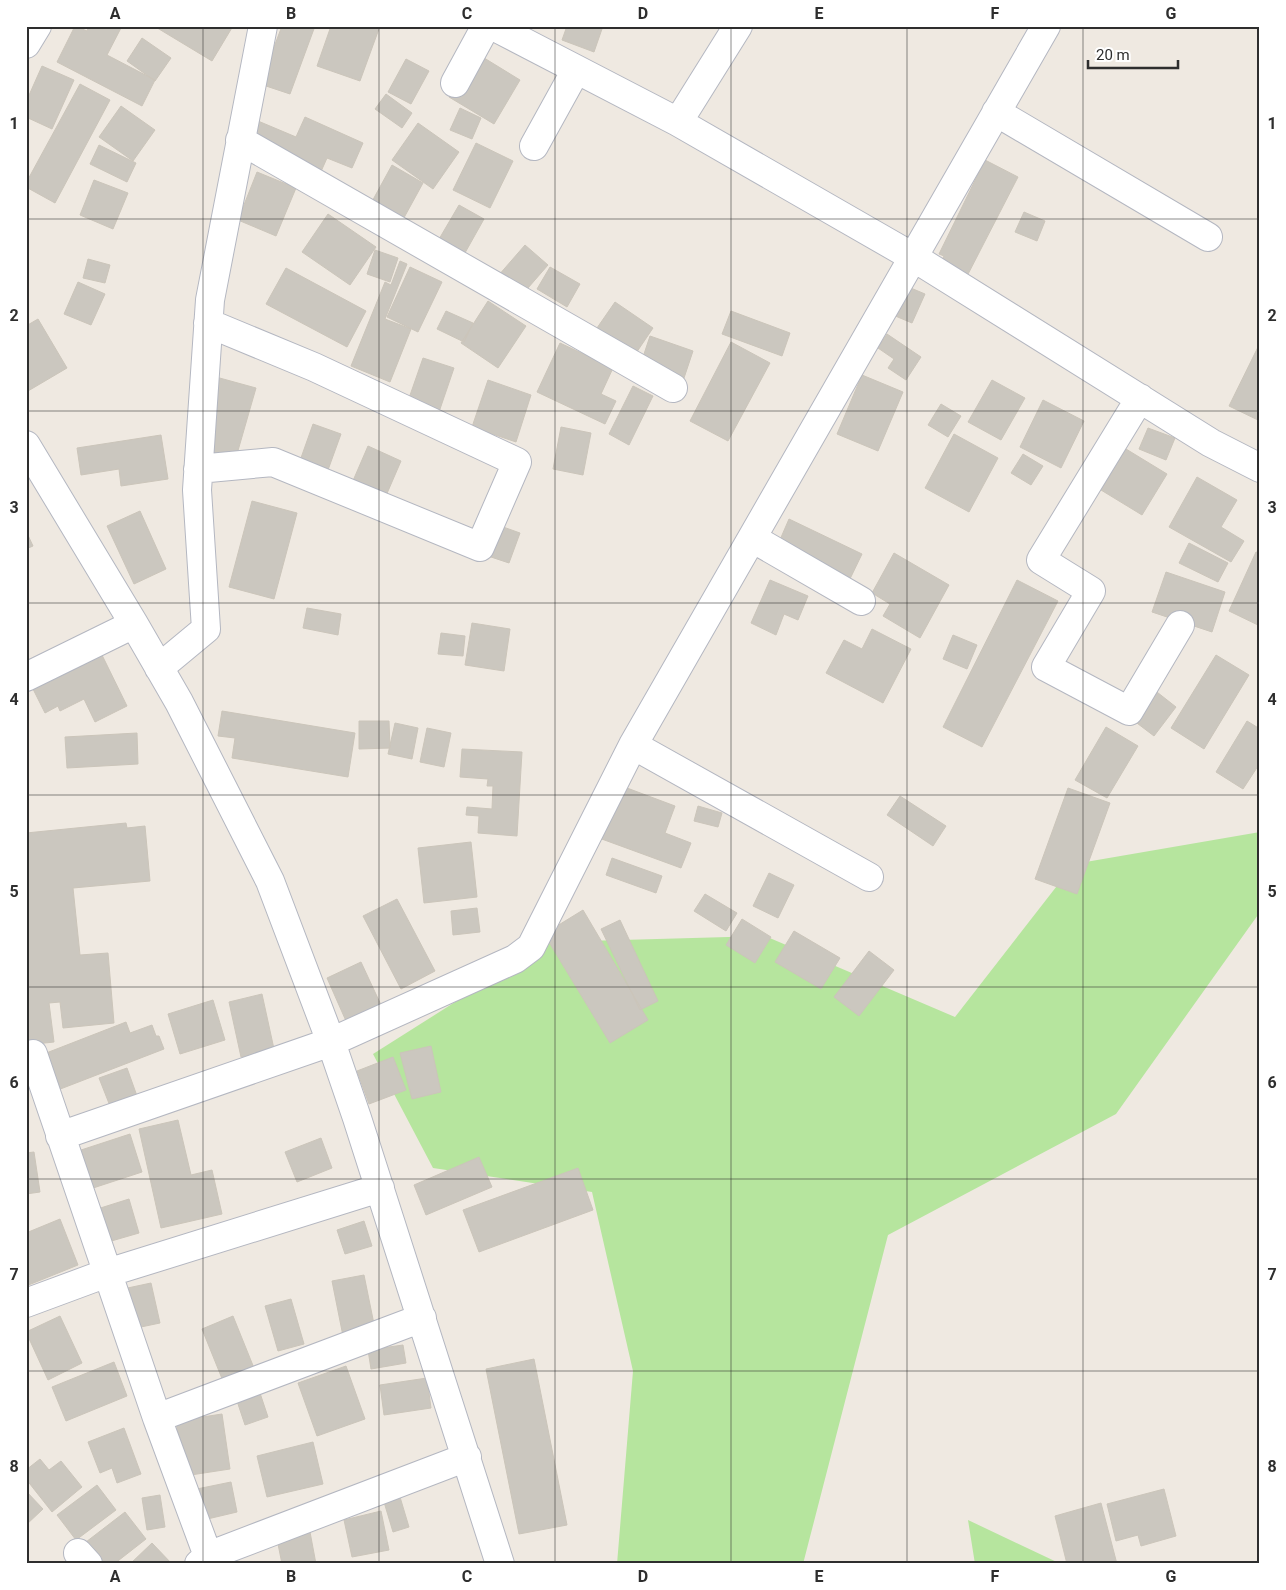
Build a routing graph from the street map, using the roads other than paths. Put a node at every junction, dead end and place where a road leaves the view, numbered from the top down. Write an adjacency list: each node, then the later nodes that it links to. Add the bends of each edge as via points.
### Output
1 (37, 26): 7 (street)
2 (262, 26): 12 (street)
3 (486, 26): 9 (street)
4 (493, 26): 8 (street)
5 (738, 26): 11 (street)
6 (1045, 26): 10 (street)
7 (26, 44)
8 (576, 70): 11 (street); 13 (street)
9 (455, 83)
10 (996, 112): 14 (street); 15 (street)
11 (678, 122): 15 (street)
12 (240, 140): 16 (street); 17 (street)
13 (534, 146)
14 (1208, 237)
15 (913, 257): 18 (street); 22 (street)
16 (208, 324): 21 (street); 21 (street, via 314,366 517,462 480,547 273,462)
17 (673, 388)
18 (1140, 398): 20 (street); 25 (street, via 1041,560 1091,591 1046,667 1129,711)
19 (26, 446): 24 (street)
20 (1260, 468)
21 (198, 470): 26 (street, via 206,629)
22 (752, 538): 23 (street); 28 (street)
23 (860, 601)
24 (134, 624): 26 (street); 27 (street)
25 (1180, 625)
26 (159, 668): 30 (street, via 270,881)
27 (26, 677)
28 (633, 745): 29 (street); 30 (street, via 531,947 515,959)
29 (868, 877)
30 (331, 1042): 32 (street); 33 (street)
31 (33, 1054): 32 (street)
32 (60, 1136): 34 (street)
33 (380, 1188): 34 (street); 36 (street)
34 (106, 1273): 35 (street); 37 (street)
35 (26, 1303)
36 (422, 1318): 37 (street); 38 (street)
37 (156, 1418): 39 (street)
38 (467, 1457): 39 (street); 40 (street)
39 (203, 1560)
40 (500, 1564)

